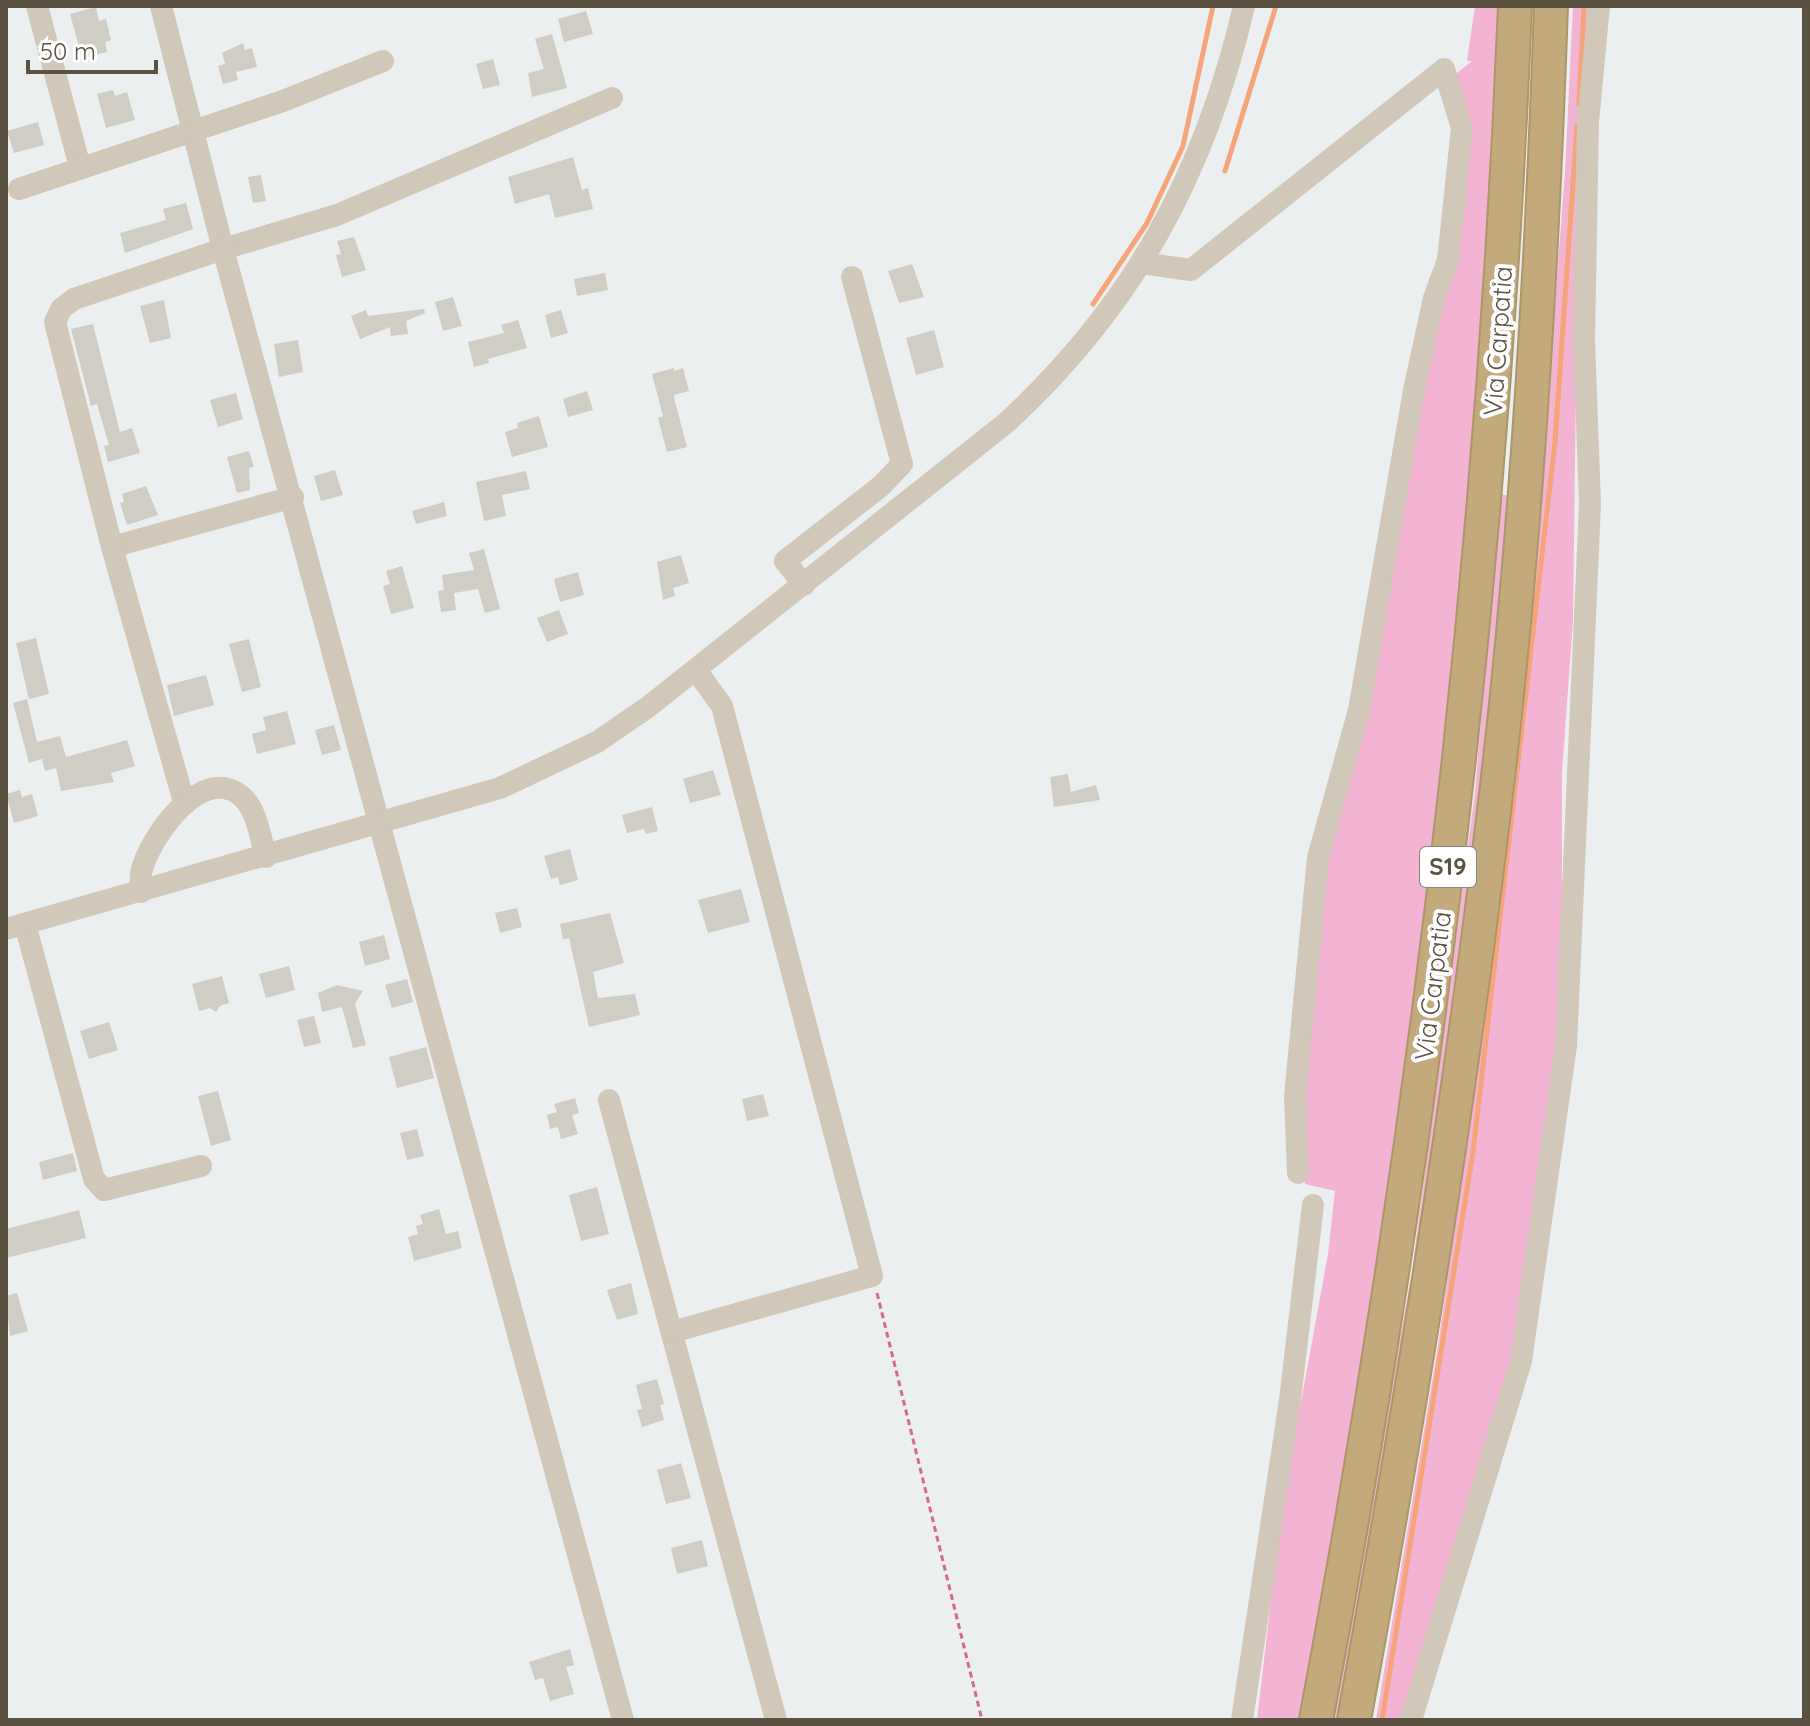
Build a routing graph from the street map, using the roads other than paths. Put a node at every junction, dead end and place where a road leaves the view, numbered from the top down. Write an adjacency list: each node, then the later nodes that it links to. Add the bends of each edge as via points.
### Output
1 (37, 6): 10 (street)
2 (161, 6): 9 (street)
3 (1244, 6): 13 (street, via 1201,149)
4 (1515, 6): 32 (highway, Via Carpatia / S19, via 1491,455 1458,786 1401,1233 1363,1474)
5 (1551, 6): 33 (highway, Via Carpatia / S19, via 1528,443 1497,791 1441,1212)
6 (1599, 6): 34 (street, via 1588,122 1584,340 1590,504 1566,1046 1521,1361)
7 (383, 61): 9 (street, via 283,101)
8 (612, 98): 12 (street, via 337,215)
9 (192, 129): 10 (street); 12 (street)
10 (80, 167): 11 (street)
11 (19, 189)
12 (223, 249): 15 (street); 16 (street, via 74,299 55,322)
13 (1141, 263): 17 (street, via 1103,320 1049,383); 26 (street, via 1191,270 1444,69 1462,128 1448,260 1414,390 1359,710 1318,858 1295,1096)
14 (852, 277): 17 (street, via 902,464 785,561)
15 (293, 497): 16 (street); 20 (street)
16 (112, 547): 19 (street)
17 (804, 585): 18 (street)
18 (696, 670): 20 (street, via 597,742 550,768); 28 (street, via 722,706 872,1276)
19 (184, 802): 21 (street, via 204,791 237,792 256,820); 22 (street, via 141,873)
20 (381, 825): 21 (street); 29 (street)
21 (266, 857): 22 (street)
22 (141, 892): 23 (street)
23 (15, 927): 25 (street, via 94,1179 104,1190)
24 (609, 1100): 28 (street)
25 (201, 1166)
26 (1298, 1173)
27 (1313, 1205): 31 (street)
28 (672, 1332): 30 (street)
29 (623, 1720)
30 (776, 1720)
31 (1242, 1720)
32 (1316, 1720)
33 (1354, 1720)
34 (1411, 1720)

